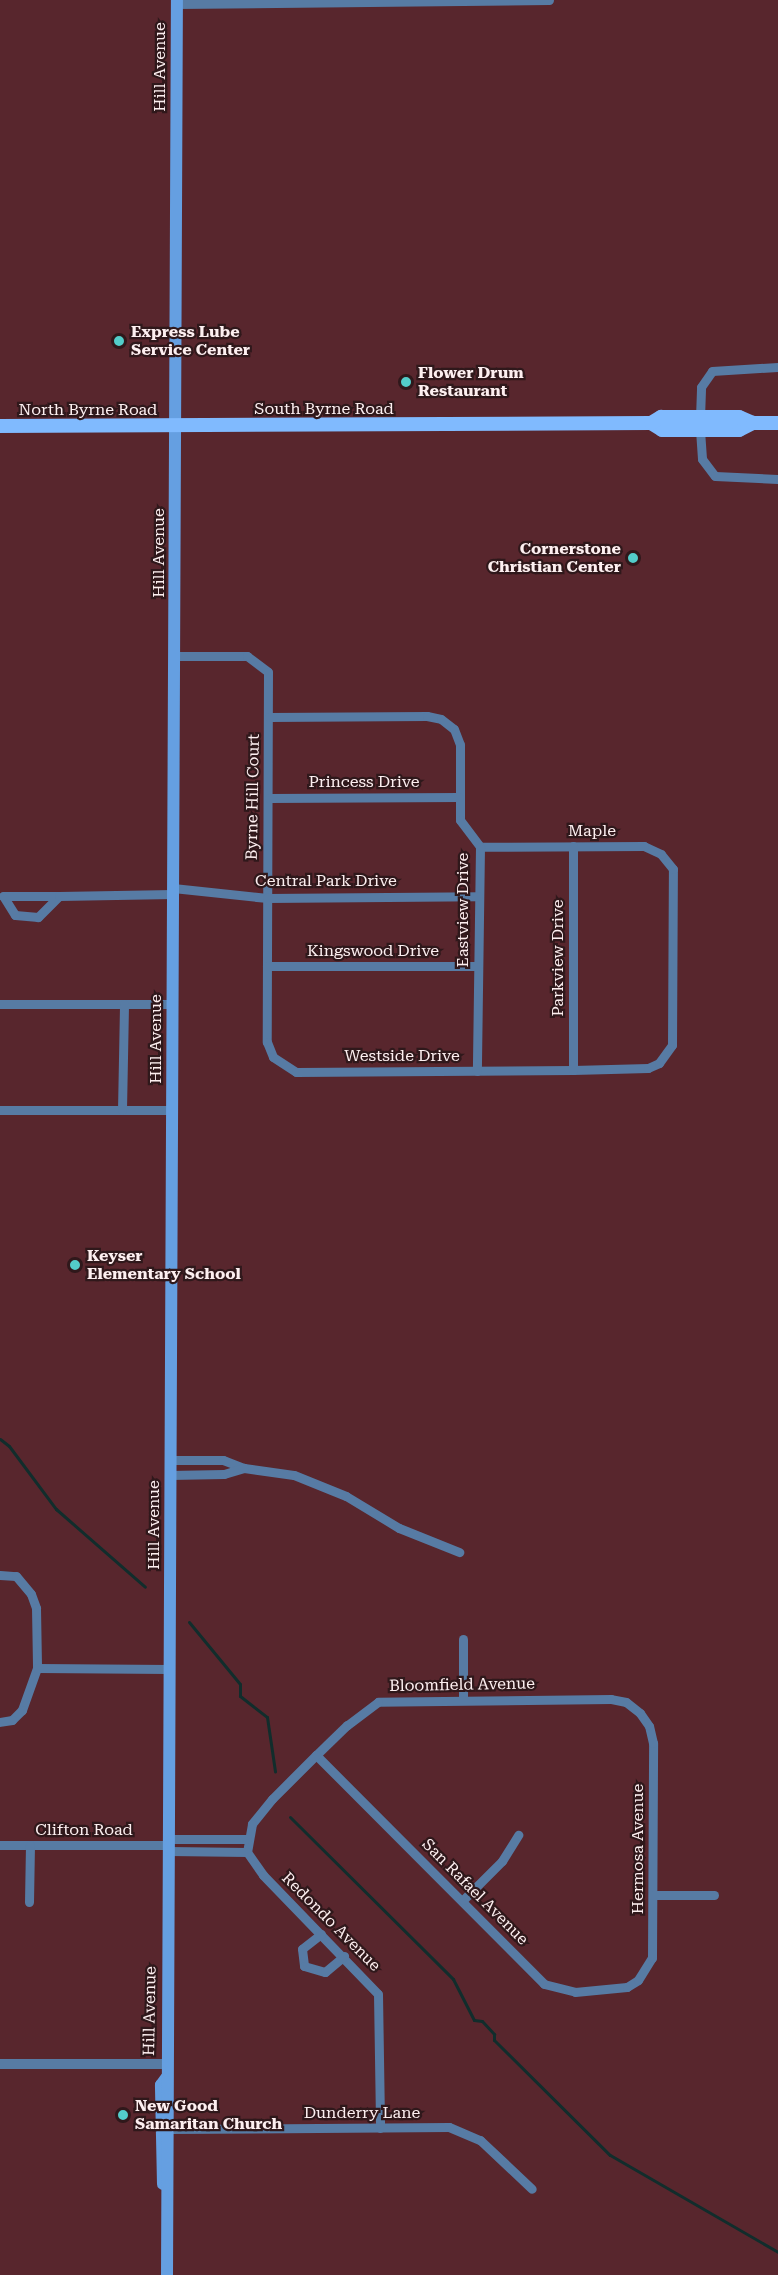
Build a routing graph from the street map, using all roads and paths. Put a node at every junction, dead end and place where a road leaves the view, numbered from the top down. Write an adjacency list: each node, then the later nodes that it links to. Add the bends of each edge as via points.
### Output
1 (549, 0): 2 (street)
2 (177, 2): 7 (main road, Hill Avenue)
3 (778, 367): 5 (street, via 712,371 701,387)
4 (778, 423): 5 (main road, South Byrne Road, via 753,423 739,430)
5 (700, 424): 7 (main road, South Byrne Road, via 662,430 651,423); 8 (street, via 702,459 715,476)
6 (0, 426): 7 (main road, North Byrne Road)
7 (176, 426): 9 (main road, Hill Avenue)
8 (778, 479)
9 (175, 656): 10 (street, Byrne Hill Court, via 247,656 268,672); 15 (main road, Hill Avenue)
10 (269, 717): 11 (street, Eastview Drive, via 441,719 454,729 460,745); 12 (street, Byrne Hill Court)
11 (459, 797): 12 (street, Princess Drive); 14 (street, Eastview Drive, via 460,820)
12 (269, 798): 18 (street, Byrne Hill Court)
13 (573, 846): 14 (street, Maple); 25 (street, Maple, via 644,846 661,854 673,869 672,1045 659,1063); 26 (street, Parkview Drive)
14 (480, 848): 17 (street, Eastview Drive)
15 (173, 891): 16 (street, Central Park Drive); 18 (street, Central Park Drive); 23 (main road, Hill Avenue)
16 (59, 896): 16 (street, Central Park Drive, via 37,896 3,896 15,915 38,917)
17 (478, 896): 18 (street, Central Park Drive); 20 (street, Eastview Drive)
18 (267, 898): 19 (street, Byrne Hill Court)
19 (267, 966): 20 (street, Kingswood Drive); 24 (street, Byrne Hill Court)
20 (478, 966): 27 (street, Eastview Drive)
21 (0, 1004): 22 (street)
22 (124, 1004): 23 (street); 29 (street)
23 (173, 1004): 30 (main road, Hill Avenue)
24 (267, 1022): 27 (street, Westside Drive, via 267,1042 273,1057 296,1072)
25 (637, 1068): 26 (street, Westside Drive)
26 (573, 1070): 27 (street, Westside Drive)
27 (477, 1071)
28 (0, 1110): 29 (street)
29 (122, 1110): 30 (street)
30 (172, 1110): 31 (main road, Hill Avenue)
31 (170, 1460): 32 (street, via 223,1460); 33 (main road, Hill Avenue)
32 (244, 1468): 33 (street, via 224,1474); 34 (street, via 294,1475 346,1496 399,1528)
33 (170, 1474): 38 (main road, Hill Avenue)
34 (459, 1552)
35 (0, 1575): 37 (street, via 16,1576 31,1594 36,1608)
36 (463, 1639): 39 (street)
37 (38, 1668): 38 (street); 41 (street, via 22,1710 12,1720)
38 (170, 1669): 47 (main road, Hill Avenue)
39 (463, 1700): 40 (street, Bloomfield Avenue, via 611,1699 626,1702); 42 (street, Bloomfield Avenue, via 378,1702 363,1710)
40 (640, 1713): 49 (street, Hermosa Avenue, via 650,1726 653,1743)
41 (0, 1722)
42 (316, 1755): 44 (street, Bloomfield Avenue, via 272,1799 252,1824); 51 (street, San Rafael Avenue)
43 (518, 1835): 51 (street, via 502,1861)
44 (247, 1839): 47 (street); 48 (street, Bloomfield Avenue)
45 (0, 1845): 46 (street, Clifton Road)
46 (30, 1845): 47 (street, Clifton Road); 52 (street)
47 (169, 1845): 48 (street); 57 (main road, Hill Avenue)
48 (247, 1852): 53 (street, Redondo Avenue, via 263,1875)
49 (653, 1894): 50 (street); 55 (street, Hermosa Avenue, via 652,1958)
50 (714, 1895)
51 (463, 1900): 55 (street, San Rafael Avenue, via 544,1984 575,1992 612,1991)
52 (29, 1902)
53 (321, 1934): 54 (street, Redondo Avenue); 54 (street, via 302,1949 304,1966 325,1972)
54 (344, 1956): 59 (street, Redondo Avenue, via 374,1986 380,2001)
55 (635, 1982)
56 (0, 2064): 57 (street)
57 (166, 2064): 58 (main road, Hill Avenue)
58 (166, 2078): 60 (main road, Hill Avenue); 61 (main road, Hill Avenue, via 161,2085 160,2130 160,2178)
59 (380, 2128): 60 (street, Dunderry Lane); 62 (street, Dunderry Lane, via 449,2127 466,2132)
60 (169, 2129): 61 (main road, Hill Avenue)
61 (165, 2188): 63 (main road, Hill Avenue)
62 (532, 2189)
63 (166, 2275)

